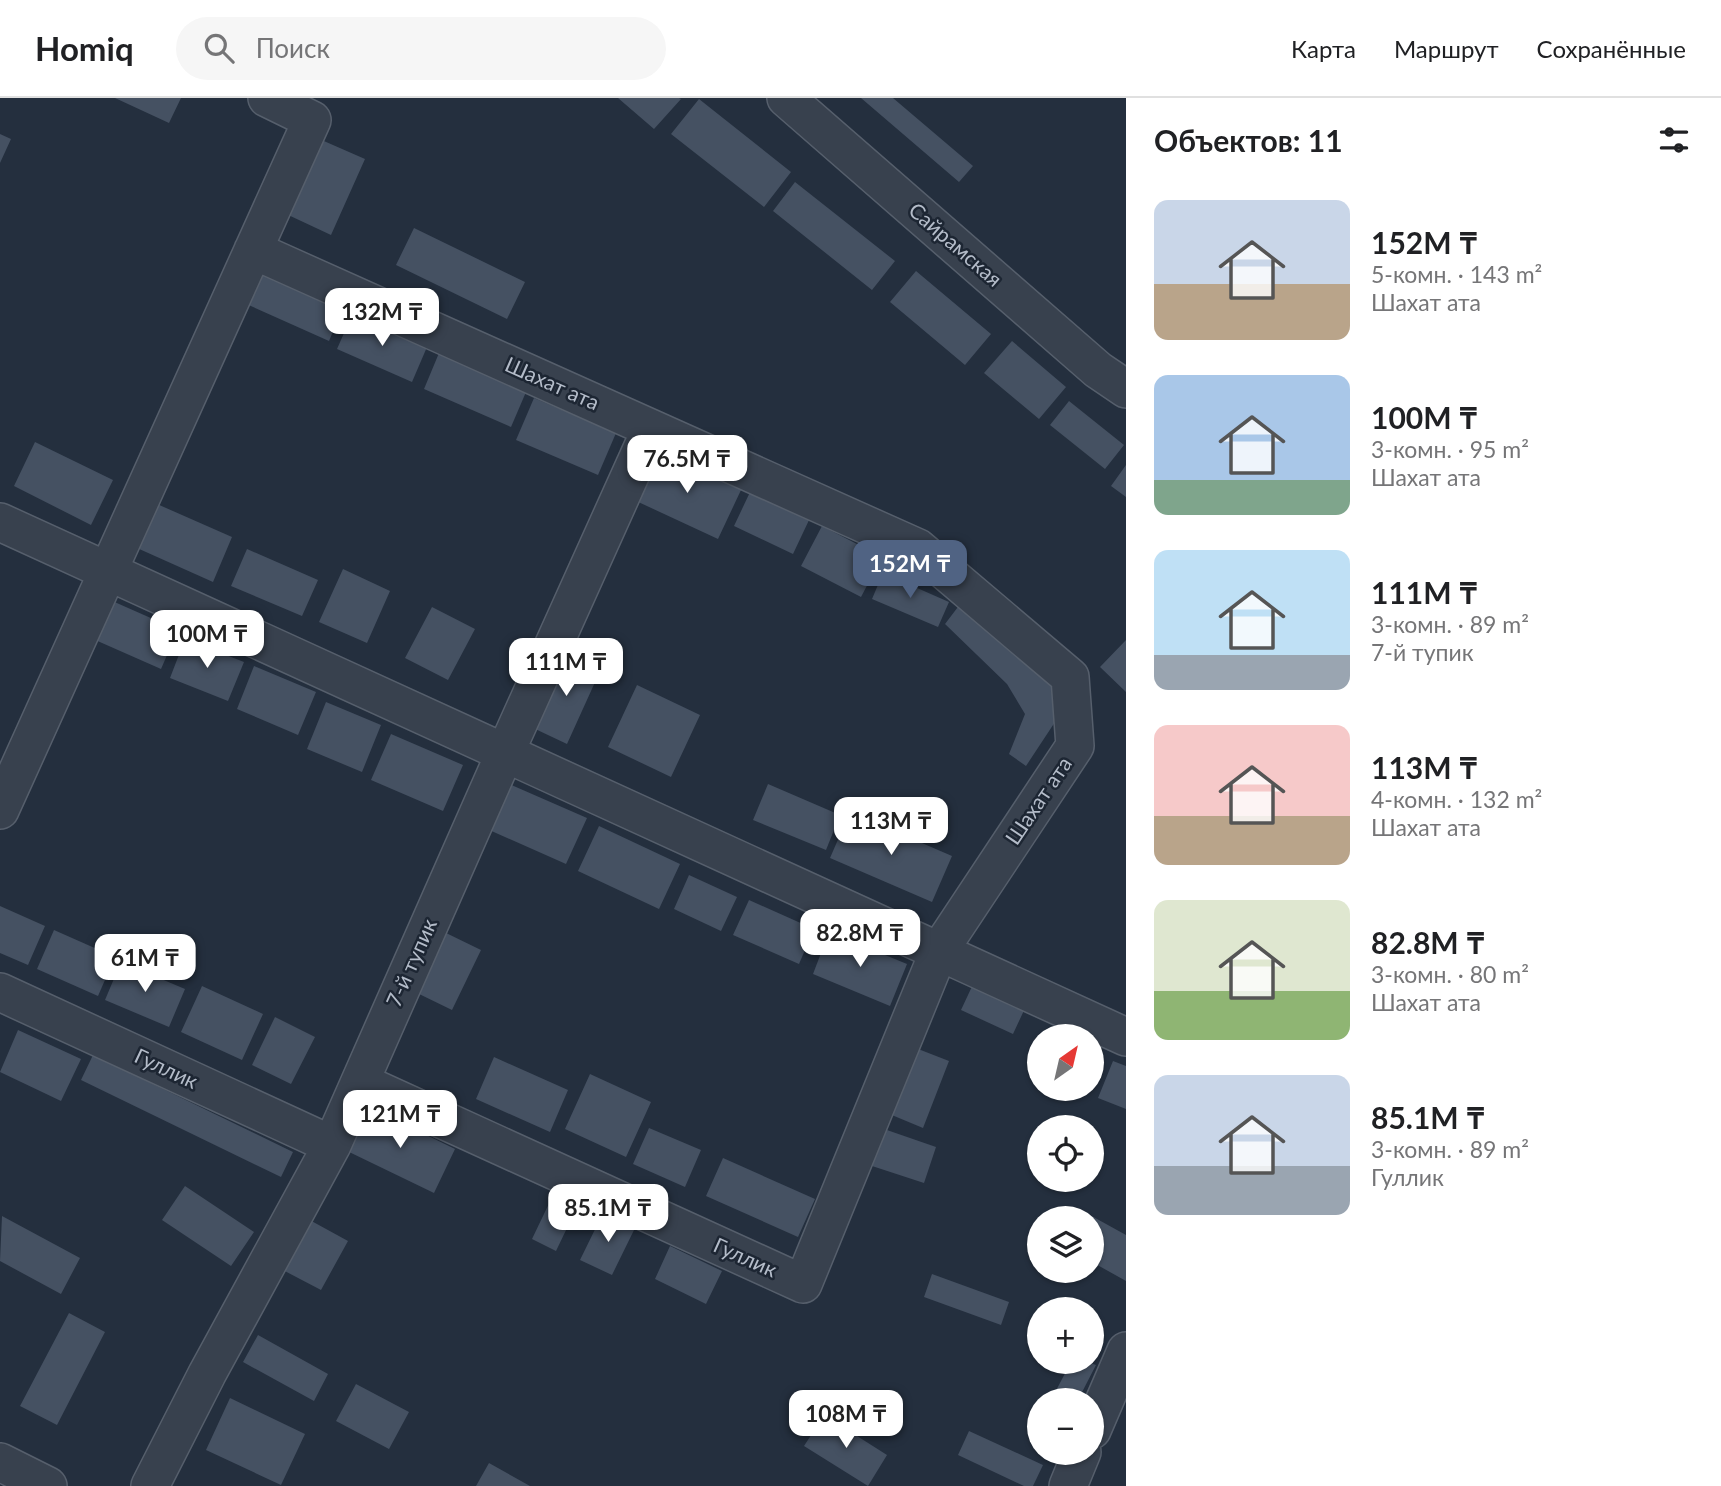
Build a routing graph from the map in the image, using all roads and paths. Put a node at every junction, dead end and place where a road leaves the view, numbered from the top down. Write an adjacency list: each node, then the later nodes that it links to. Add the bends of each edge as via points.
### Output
1 (267, 98): 3 (street, via 312,120)
2 (790, 99): 4 (street, Сайрамская, via 1098,370)
3 (253, 250): 5 (street, Шахат ата); 7 (street)
4 (1126, 389)
5 (651, 429): 8 (street, 7-й тупик); 10 (street, Шахат ата, via 918,548 1070,677 1075,746)
6 (0, 522): 7 (street)
7 (107, 571): 8 (street); 9 (street)
8 (505, 753): 10 (street); 13 (street, 7-й тупик)
9 (0, 810)
10 (939, 951): 12 (street); 13 (street, Гуллик, via 803,1284)
11 (0, 992): 14 (street, Гуллик)
12 (1126, 1037)
13 (360, 1082): 14 (street, 7-й тупик)
14 (332, 1145): 20 (street, 7-й тупик)
15 (1126, 1351): 16 (street)
16 (1104, 1402)
17 (0, 1462): 19 (street)
18 (1077, 1465): 21 (street)
19 (48, 1486)
20 (150, 1486)
21 (1068, 1486)

